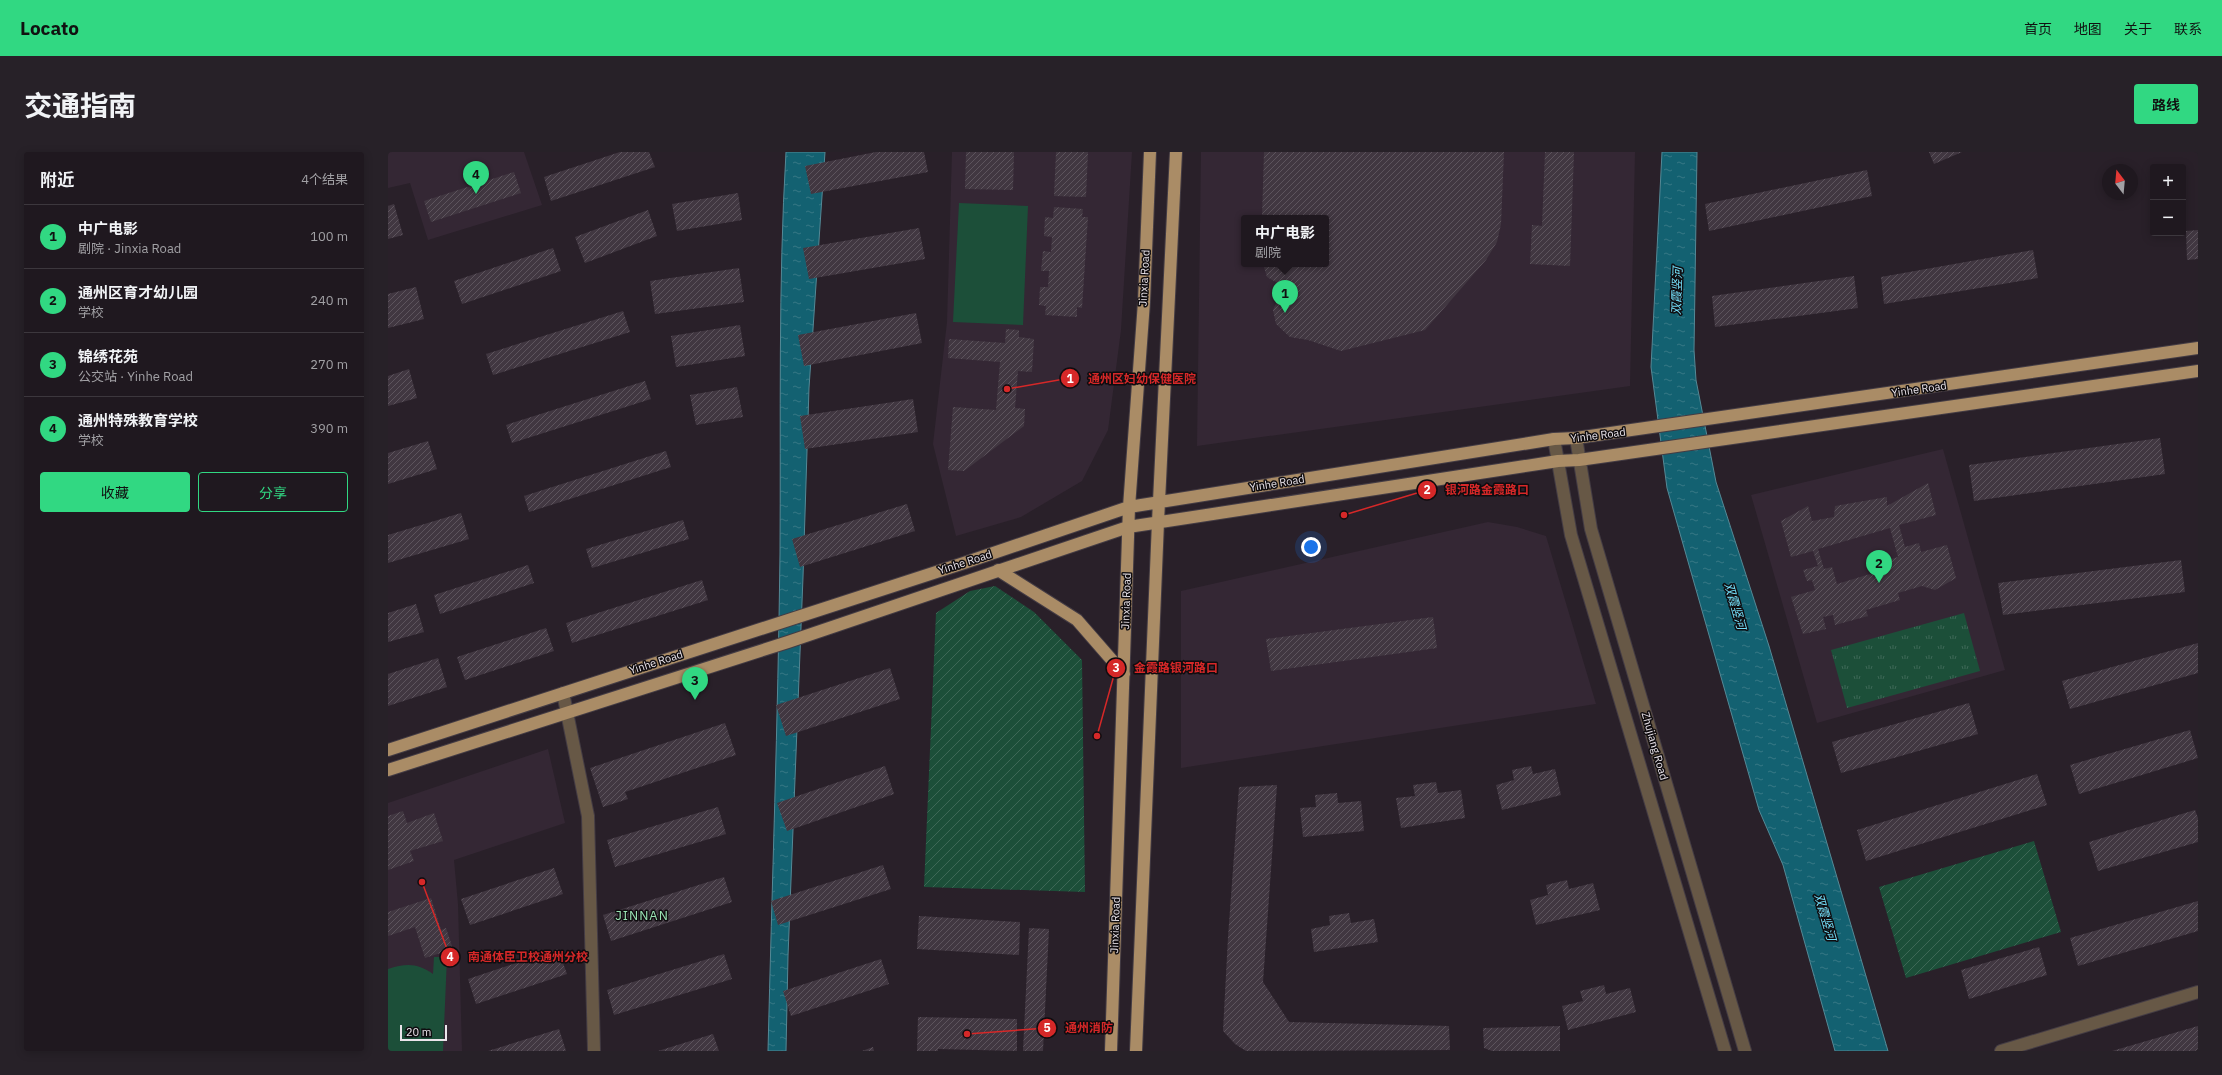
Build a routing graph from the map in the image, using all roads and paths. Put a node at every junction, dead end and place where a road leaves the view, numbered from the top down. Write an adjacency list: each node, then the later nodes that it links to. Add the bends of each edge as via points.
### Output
1 (1150, 152): 10 (main road, Jinxia Road, via 1144,302)
2 (1176, 152): 9 (main road)
3 (2198, 348): 5 (main road, Yinhe Road)
4 (2198, 371): 7 (main road, Yinhe Road)
5 (1576, 438): 6 (main road, Yinhe Road); 7 (street, Zhujiang Road)
6 (1554, 439): 8 (street, Zhujiang Road); 9 (main road, Yinhe Road)
7 (1579, 460): 8 (main road, Yinhe Road); 24 (street, Zhujiang Road, via 1591,529)
8 (1558, 461): 11 (main road, Yinhe Road); 23 (street, Zhujiang Road, via 1571,534)
9 (1159, 501): 10 (main road, Yinhe Road); 11 (main road)
10 (1129, 507): 12 (main road, Jinxia Road); 15 (main road, Yinhe Road)
11 (1158, 522): 12 (main road, Yinhe Road); 22 (main road)
12 (1128, 527): 13 (main road, Yinhe Road); 14 (main road, Jinxia Road)
13 (998, 570): 14 (main road, via 1077,620); 16 (main road, Yinhe Road)
14 (1124, 674): 21 (main road, Jinxia Road)
15 (563, 693): 16 (street); 17 (main road, Yinhe Road)
16 (568, 713): 18 (main road, Yinhe Road); 20 (street, via 588,816)
17 (388, 750)
18 (388, 770)
19 (2198, 992): 25 (street)
20 (594, 1051)
21 (1111, 1051)
22 (1136, 1051)
23 (1725, 1051)
24 (1745, 1051)
25 (2001, 1051)

